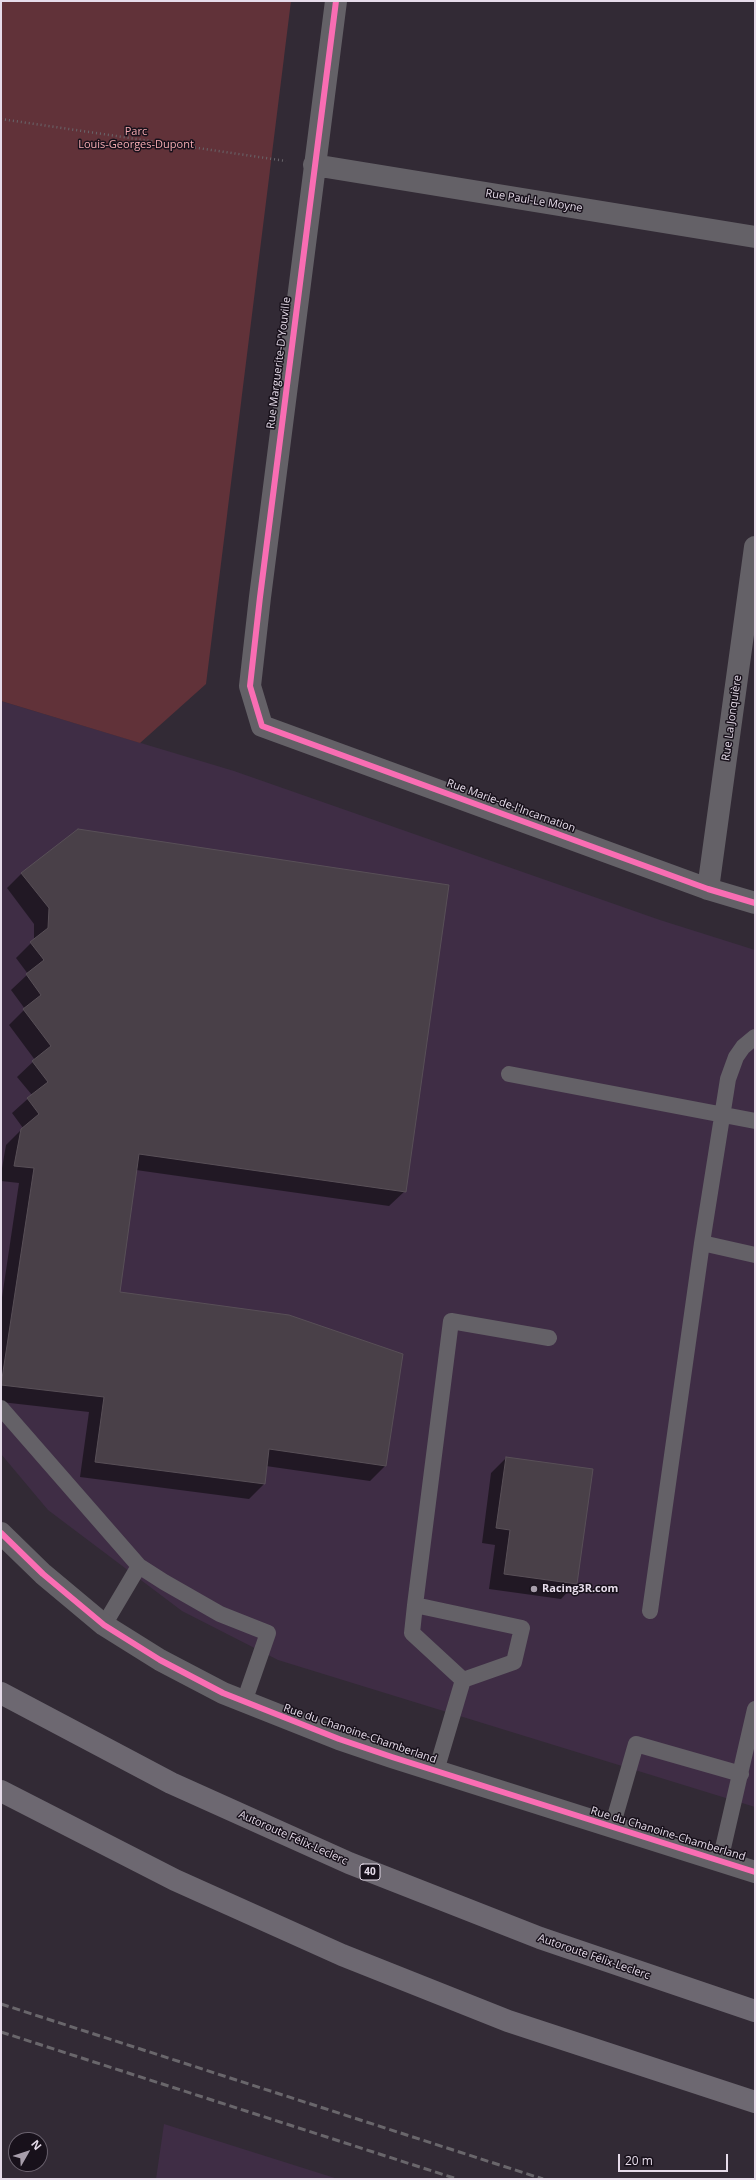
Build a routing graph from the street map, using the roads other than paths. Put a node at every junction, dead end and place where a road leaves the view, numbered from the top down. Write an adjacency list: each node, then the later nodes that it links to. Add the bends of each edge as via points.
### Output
1 (336, 1): 2 (street, Rue Marguerite-D'Youville)
2 (314, 165): 3 (street, Rue Paul-Le Moyne); 5 (street, Rue Marguerite-D'Youville, via 250,686)
3 (755, 237)
4 (755, 547): 6 (street, Rue La Jonquière)
5 (262, 726): 6 (street, Rue Marie-de-l'Incarnation)
6 (708, 889): 7 (street, Rue Marie-de-l'Incarnation)
7 (755, 904)
8 (755, 1037): 10 (lane, via 743,1047 731,1067)
9 (509, 1074): 10 (lane)
10 (722, 1114): 11 (lane); 12 (lane)
11 (755, 1121)
12 (702, 1243): 13 (lane); 19 (lane)
13 (755, 1254)
14 (549, 1338): 18 (lane, via 451,1321)
15 (1, 1408): 17 (lane)
16 (1, 1533): 20 (street, Rue du Chanoine-Chamberland, via 43,1574)
17 (139, 1566): 20 (lane); 23 (lane, via 220,1614 268,1633)
18 (415, 1605): 21 (lane, via 412,1633); 21 (lane, via 522,1628 514,1662)
19 (650, 1611)
20 (104, 1625): 23 (street, Rue du Chanoine-Chamberland, via 160,1660)
21 (463, 1680): 25 (lane)
22 (1, 1693): 31 (highway, Autoroute Félix-Leclerc / 40, via 171,1783 348,1863 547,1941)
23 (244, 1702): 25 (street, Rue du Chanoine-Chamberland, via 339,1740)
24 (755, 1710): 26 (lane)
25 (436, 1771): 28 (street, Rue du Chanoine-Chamberland)
26 (741, 1774): 28 (lane, via 636,1744); 29 (lane)
27 (1, 1791): 32 (highway, via 175,1880 342,1955 515,2023)
28 (612, 1828): 29 (street, Rue du Chanoine-Chamberland)
29 (720, 1861): 30 (street, Rue du Chanoine-Chamberland)
30 (755, 1872)
31 (755, 2011)
32 (755, 2102)

